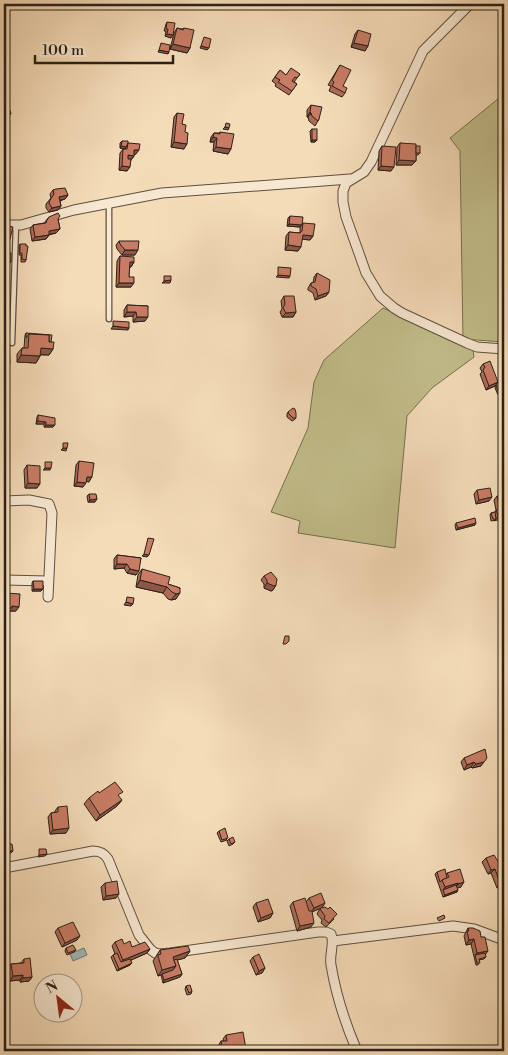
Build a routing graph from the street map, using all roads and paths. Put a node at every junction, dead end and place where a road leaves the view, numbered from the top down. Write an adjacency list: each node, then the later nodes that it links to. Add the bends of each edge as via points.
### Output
1 (470, 4): 2 (street, via 424,51 371,162 364,172)
2 (350, 179): 3 (street, via 162,192); 8 (street, via 343,191 346,217 366,274 380,296 402,313 467,343)
3 (109, 203): 5 (street); 6 (lane)
4 (4, 225): 5 (street)
5 (16, 226): 7 (lane)
6 (110, 319)
7 (12, 343)
8 (504, 349)
9 (4, 501): 11 (street, via 29,500 49,504 52,508)
10 (4, 580): 11 (street)
11 (48, 581): 12 (street)
12 (48, 598)
13 (4, 868): 15 (street, via 93,851 105,854 139,935 155,953 170,954 318,932 331,934)
14 (504, 940): 15 (street, via 474,929 452,926)
15 (334, 941): 16 (street, via 330,962)
16 (357, 1051)

